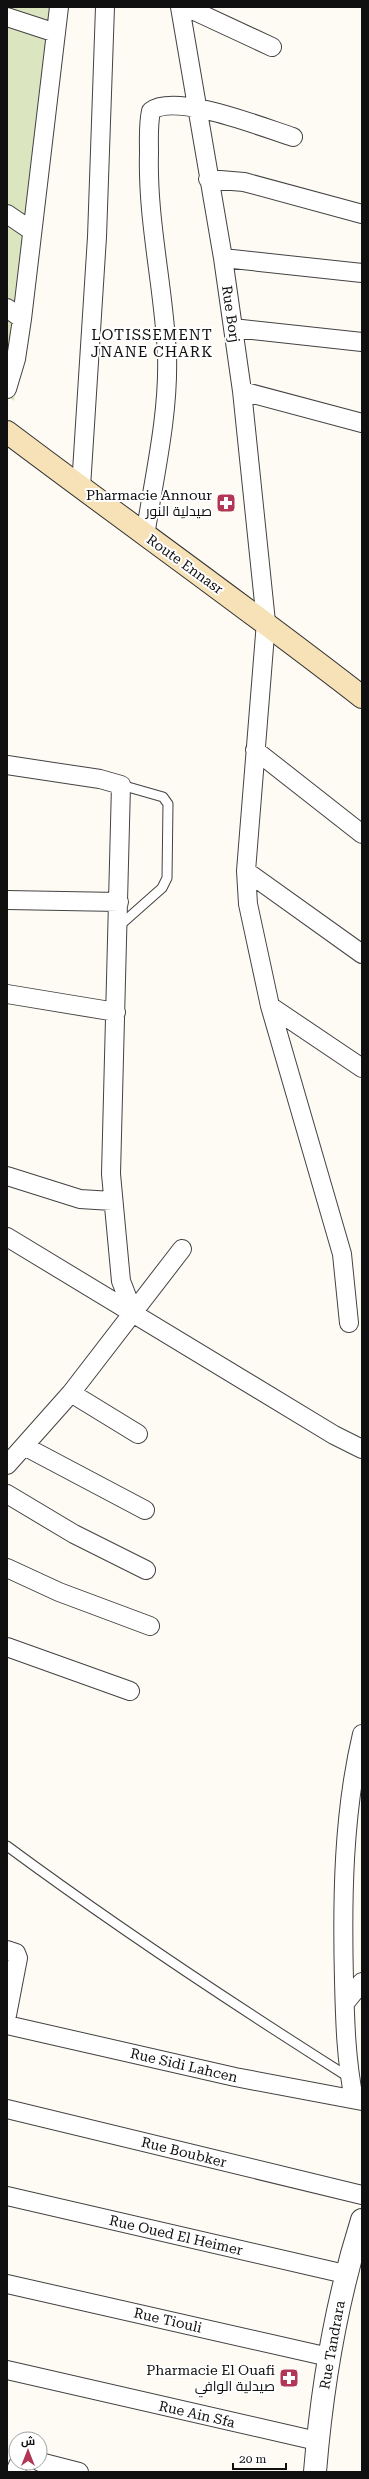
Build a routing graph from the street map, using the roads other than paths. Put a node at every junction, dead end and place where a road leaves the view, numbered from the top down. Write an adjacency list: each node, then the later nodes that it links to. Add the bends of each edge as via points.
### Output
1 (59, 7): 6 (street)
2 (105, 7): 24 (street, via 97,236)
3 (180, 7): 8 (street, Rue Borj)
4 (186, 7): 7 (street)
5 (7, 17): 6 (street)
6 (56, 33): 13 (street)
7 (272, 47)
8 (196, 106): 9 (street); 10 (street, Rue Borj); 25 (street, via 160,107 151,111 150,117 150,205 167,356 161,433)
9 (293, 137)
10 (208, 179): 12 (street, via 244,182); 14 (street, Rue Borj)
11 (7, 214): 13 (street)
12 (362, 214)
13 (32, 231): 17 (street)
14 (223, 258): 15 (street); 18 (street, Rue Borj)
15 (362, 273)
16 (7, 308): 17 (street)
17 (22, 319): 20 (street, via 16,359)
18 (233, 328): 19 (street); 21 (street, Rue Borj)
19 (362, 342)
20 (7, 389)
21 (242, 392): 22 (street); 26 (street, Rue Borj)
22 (362, 423)
23 (7, 432): 24 (main road, Route Ennasr)
24 (80, 487): 25 (main road, Route Ennasr)
25 (145, 536): 26 (main road, Route Ennasr)
26 (266, 622): 27 (main road, Route Ennasr); 28 (street, Rue Borj)
27 (362, 697)
28 (255, 750): 31 (street); 32 (street, Rue Borj)
29 (7, 765): 30 (street, via 100,779)
30 (121, 785): 34 (street); 35 (lane, via 163,797 168,804 167,878 162,888)
31 (362, 834)
32 (246, 871): 36 (street); 38 (street, Rue Borj, via 248,904)
33 (7, 900): 34 (street)
34 (118, 902): 35 (street)
35 (118, 927): 39 (street)
36 (362, 954)
37 (7, 994): 39 (street)
38 (270, 1006): 40 (street); 46 (street, Rue Borj, via 342,1254)
39 (116, 1012): 42 (street)
40 (362, 1068)
41 (7, 1176): 42 (street, via 80,1199)
42 (112, 1201): 45 (street, via 121,1281)
43 (7, 1237): 45 (street)
44 (182, 1249): 45 (street)
45 (133, 1312): 47 (street); 50 (street, via 334,1435)
46 (349, 1323)
47 (71, 1393): 48 (street); 49 (street)
48 (138, 1434)
49 (24, 1446): 51 (street); 53 (street)
50 (362, 1448)
51 (8, 1460)
52 (7, 1494): 55 (street, via 74,1534)
53 (146, 1510)
54 (7, 1568): 56 (street, via 59,1592)
55 (146, 1570)
56 (150, 1626)
57 (7, 1647): 58 (street)
58 (130, 1691)
59 (362, 1734): 63 (street, via 352,1783 347,1829 343,1918)
60 (7, 1846): 66 (lane, via 170,1960)
61 (13, 1954): 64 (street)
62 (362, 1982): 63 (street)
63 (345, 2003): 66 (street)
64 (7, 2014)
65 (7, 2025): 67 (street, Rue Sidi Lahcen, via 235,2077)
66 (350, 2078): 67 (street)
67 (358, 2100)
68 (7, 2109): 69 (street, Rue Boubker)
69 (362, 2195)
70 (7, 2196): 72 (street, Rue Oued El Heimer)
71 (362, 2220): 72 (street, Rue Tandrara)
72 (353, 2264): 74 (street, Rue Tandrara)
73 (7, 2284): 74 (street, Rue Tiouli)
74 (329, 2357): 76 (street, Rue Tandrara)
75 (7, 2370): 76 (street, Rue Ain Sfa)
76 (317, 2441): 79 (street, Rue Tandrara)
77 (48, 2464): 78 (street)
78 (79, 2472)
79 (315, 2472)

